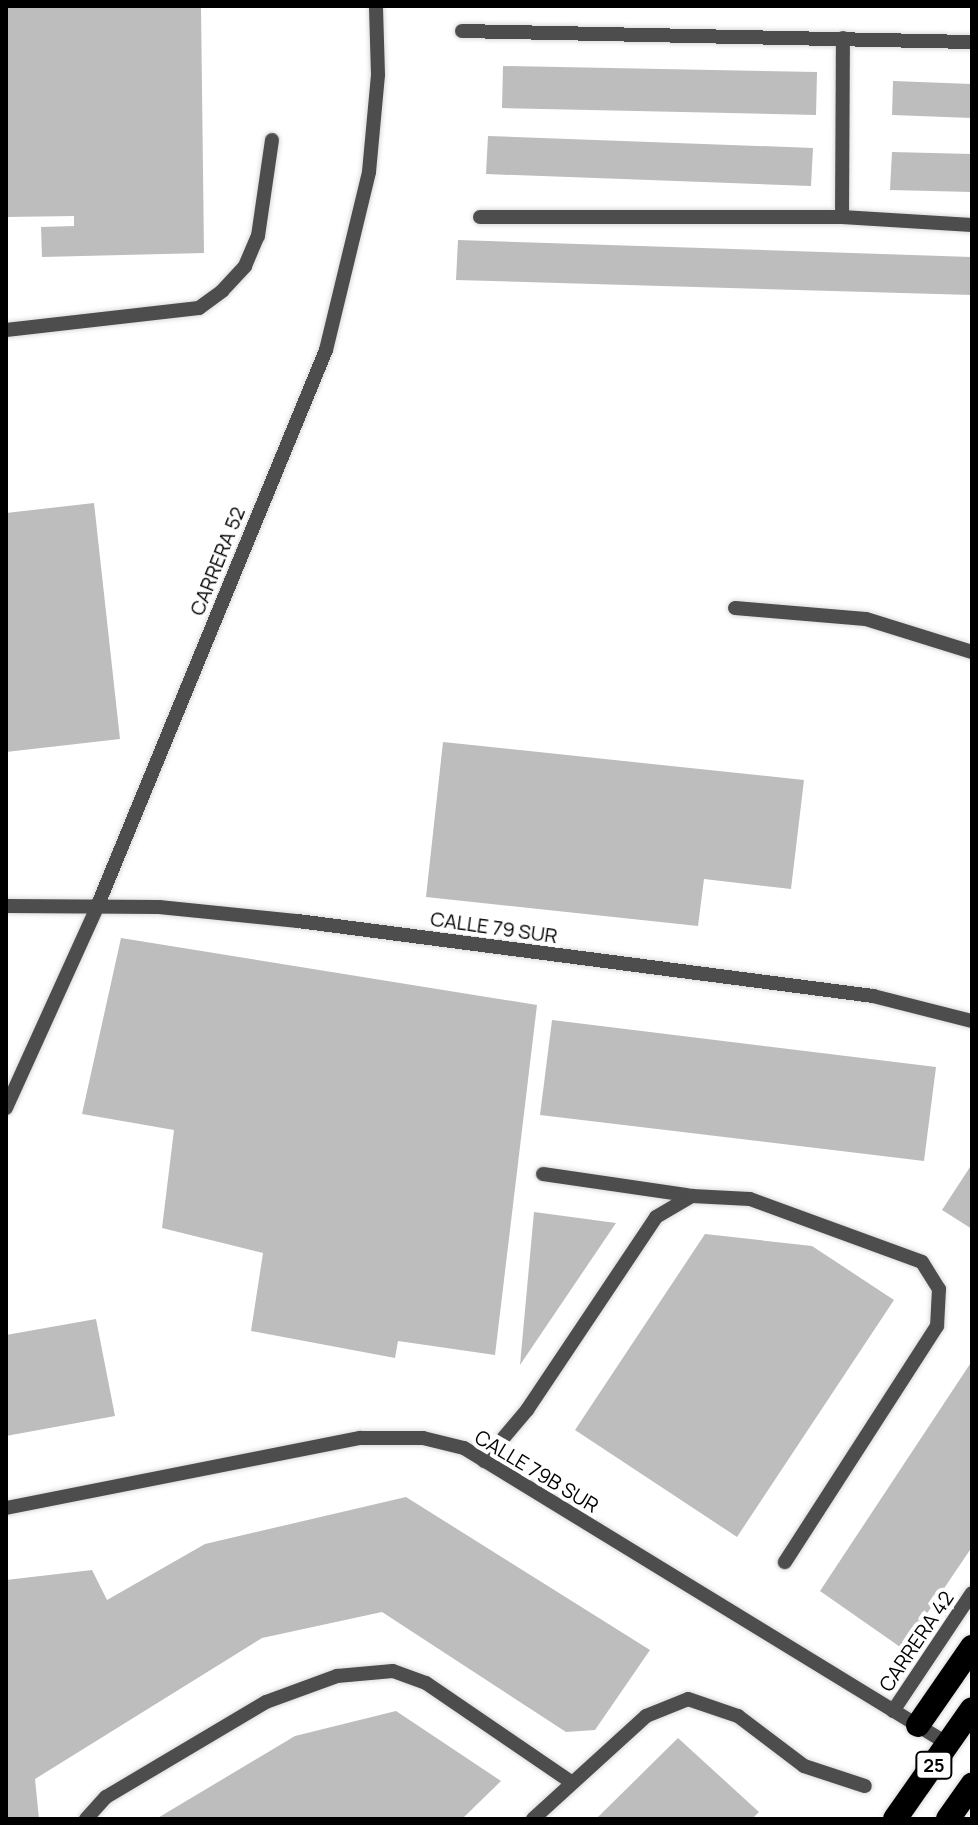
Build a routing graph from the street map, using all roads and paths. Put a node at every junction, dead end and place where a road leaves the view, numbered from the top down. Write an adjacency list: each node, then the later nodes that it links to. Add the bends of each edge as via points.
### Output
1 (376, 6): 13 (street, CARRERA 52, via 378,75 369,172 326,350)
2 (462, 31): 3 (street)
3 (843, 38): 4 (street); 7 (street)
4 (972, 42)
5 (272, 140): 9 (street, via 258,236 245,266 199,308)
6 (480, 217): 7 (street)
7 (842, 217): 8 (street)
8 (972, 225)
9 (6, 330)
10 (735, 608): 11 (street, via 866,619)
11 (972, 652)
12 (6, 906): 13 (street, CALLE 79 SUR)
13 (97, 907): 14 (street, CALLE 79 SUR, via 172,908 329,925 873,996); 15 (street, CARRERA 52)
14 (972, 1021)
15 (6, 1108)
16 (543, 1174): 17 (street)
17 (692, 1196): 18 (street, via 672,1203 656,1217 527,1410); 20 (street, via 750,1199 922,1262 939,1289 937,1326)
18 (484, 1461): 19 (street, CALLE 79B SUR, via 464,1448 423,1438 360,1438); 24 (street, CALLE 79B SUR)
19 (6, 1508)
20 (785, 1562)
21 (972, 1593): 24 (street, CARRERA 42)
22 (972, 1647): 25 (highway)
23 (972, 1709): 26 (highway, 25)
24 (893, 1711): 25 (street, CALLE 79B SUR)
25 (918, 1725): 26 (street, CALLE 79B SUR)
26 (948, 1744): 32 (highway, 25)
27 (571, 1782): 29 (street, via 646,1716 688,1699 738,1716 804,1766); 30 (street, via 426,1683 393,1671 337,1676 266,1702 106,1797); 31 (street)
28 (972, 1785): 33 (highway, 25)
29 (865, 1786)
30 (86, 1819)
31 (533, 1819)
32 (895, 1819)
33 (948, 1819)

